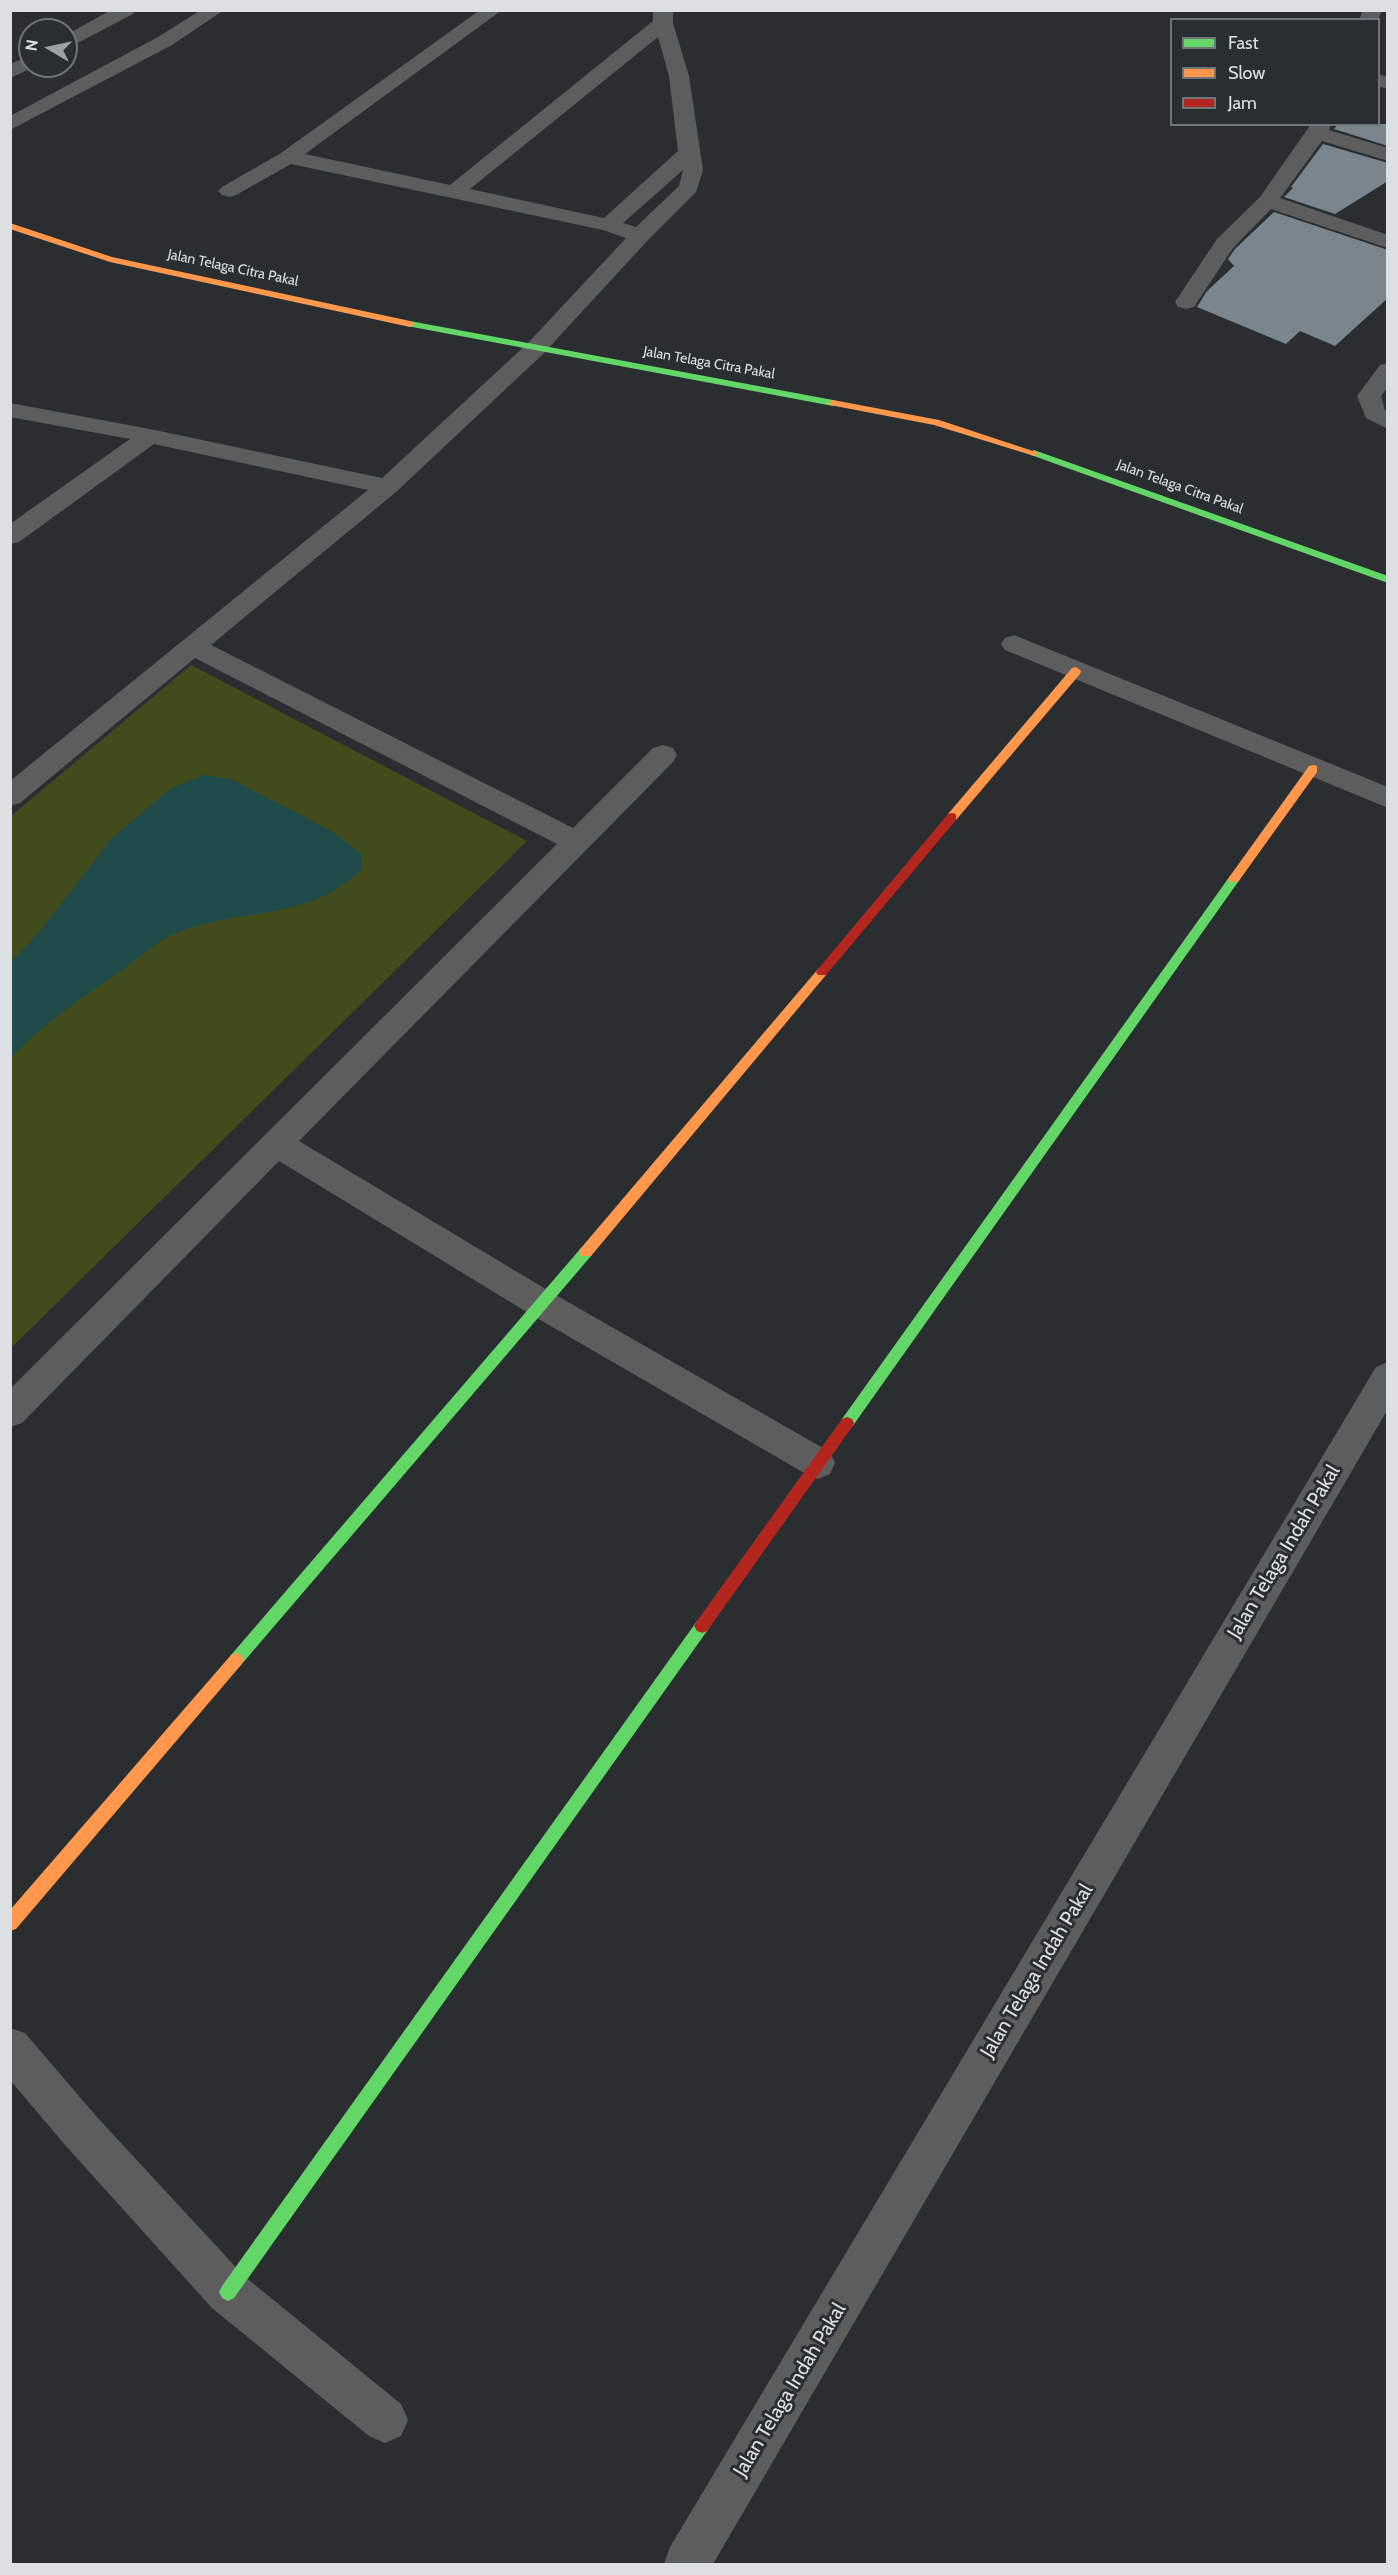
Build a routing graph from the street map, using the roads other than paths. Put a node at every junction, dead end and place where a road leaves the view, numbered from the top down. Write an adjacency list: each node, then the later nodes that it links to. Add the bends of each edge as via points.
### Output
1 (126, 10): 5 (street)
2 (215, 10): 6 (street)
3 (493, 10): 10 (street)
4 (663, 17): 8 (street, via 679,76); 12 (street)
5 (78, 36)
6 (10, 124)
7 (1319, 129): 9 (street); 13 (street)
8 (689, 153): 14 (street); 16 (street, via 693,170 688,188)
9 (1388, 155)
10 (288, 157): 11 (street); 12 (street)
11 (229, 191)
12 (454, 192): 14 (street)
13 (1267, 201): 17 (street); 18 (street, via 1225,244)
14 (608, 225): 16 (street)
15 (10, 226): 19 (street, Jalan Telaga Citra Pakal, via 110,259)
16 (640, 235): 19 (street)
17 (1388, 242)
18 (1186, 302)
19 (536, 348): 24 (street); 26 (street, Jalan Telaga Citra Pakal, via 936,422 1078,467)
20 (1388, 370): 22 (street, via 1369,396 1374,413)
21 (10, 410): 23 (street)
22 (1388, 422)
23 (150, 436): 24 (street); 25 (street)
24 (387, 487): 28 (street)
25 (10, 536)
26 (1388, 580)
27 (1014, 644): 29 (street)
28 (194, 646): 32 (street); 34 (street)
29 (1076, 671): 31 (street); 36 (street)
30 (663, 755): 34 (street)
31 (1313, 769): 33 (street); 39 (street)
32 (10, 796)
33 (1388, 798)
34 (576, 842): 35 (street)
35 (277, 1144): 36 (street); 38 (street)
36 (542, 1304): 39 (street); 40 (street)
37 (1388, 1377): 44 (street, Jalan Telaga Indah Pakal)
38 (10, 1412)
39 (818, 1464): 42 (street)
40 (10, 1923)
41 (10, 2048): 42 (street, via 81,2132)
42 (228, 2292): 43 (street)
43 (385, 2420)
44 (687, 2565)

